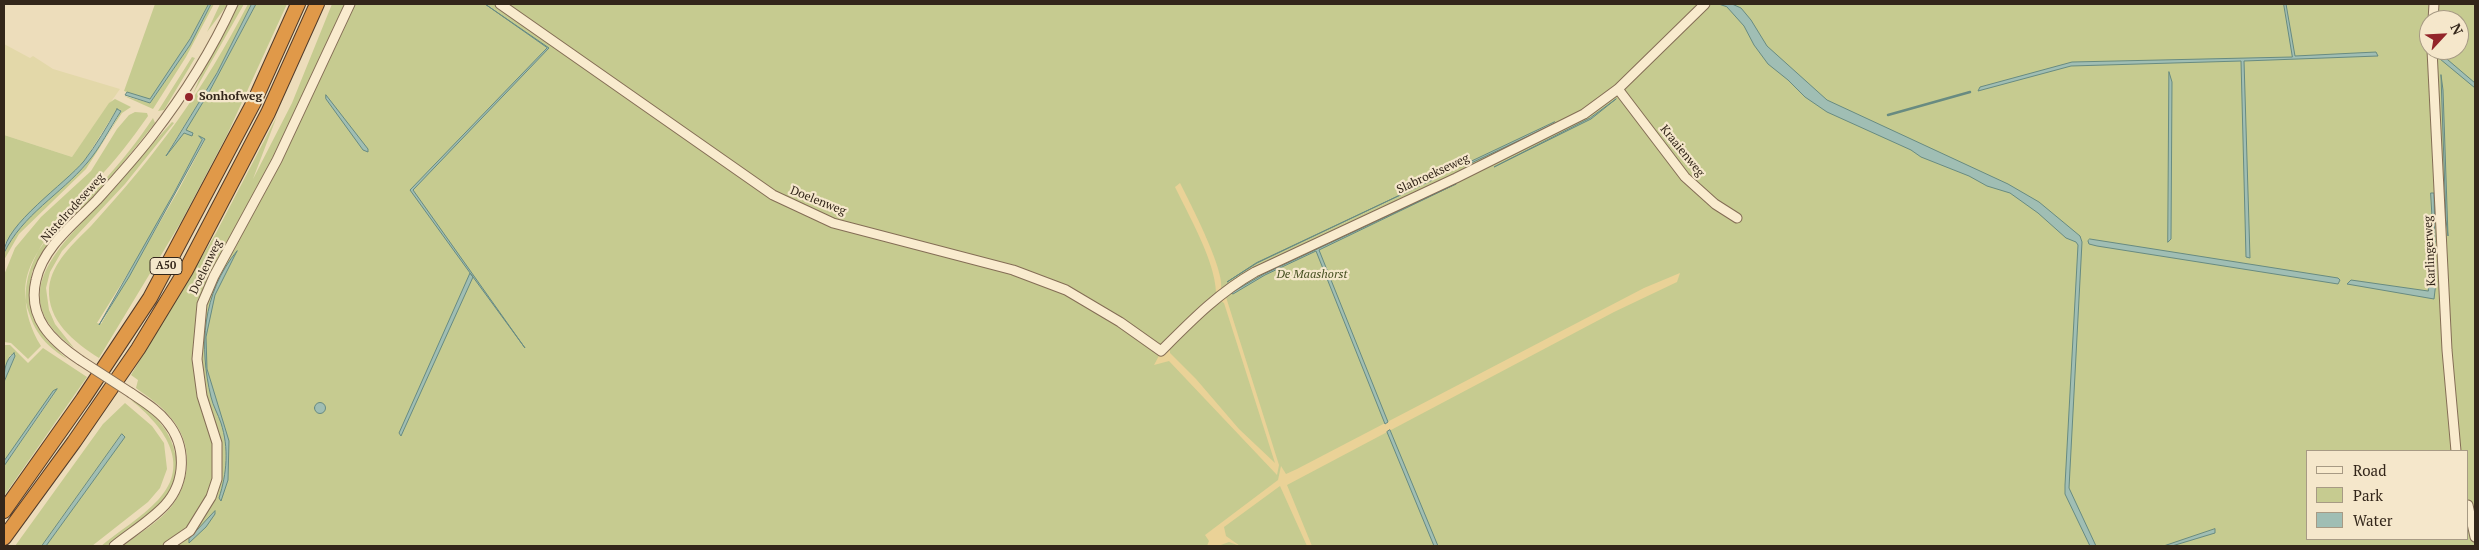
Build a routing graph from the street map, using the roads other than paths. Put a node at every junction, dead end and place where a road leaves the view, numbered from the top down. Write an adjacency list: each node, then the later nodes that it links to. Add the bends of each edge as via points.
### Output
1 (233, 4): 16 (street, Nistelrodeseweg, bridge, via 183,93 152,136 53,247 38,271 34,297 41,323 55,342 149,405 167,421 180,444 181,470 175,492 165,506)
2 (298, 4): 13 (highway, A50, via 254,102 150,298)
3 (317, 4): 15 (highway, A50, via 268,113 186,270 133,357)
4 (350, 4): 17 (street, Doelenweg, via 278,160 202,304 196,359 202,396 218,443 217,479 211,497 190,531)
5 (500, 4): 10 (street, Doelenweg, via 773,196 834,223 1013,270 1066,290)
6 (1705, 4): 8 (street, Slabroekseweg)
7 (2432, 60): 11 (street, Karlingerweg, via 2447,350)
8 (1618, 89): 9 (street, Kraaienweg, via 1685,177 1715,204); 10 (street, Slabroekseweg, via 1564,125 1245,278 1208,303)
9 (1737, 218)
10 (1161, 351)
11 (2456, 450)
12 (2469, 510): 14 (street)
13 (4, 511)
14 (2475, 537)
15 (4, 538)
16 (114, 546)
17 (168, 546)

